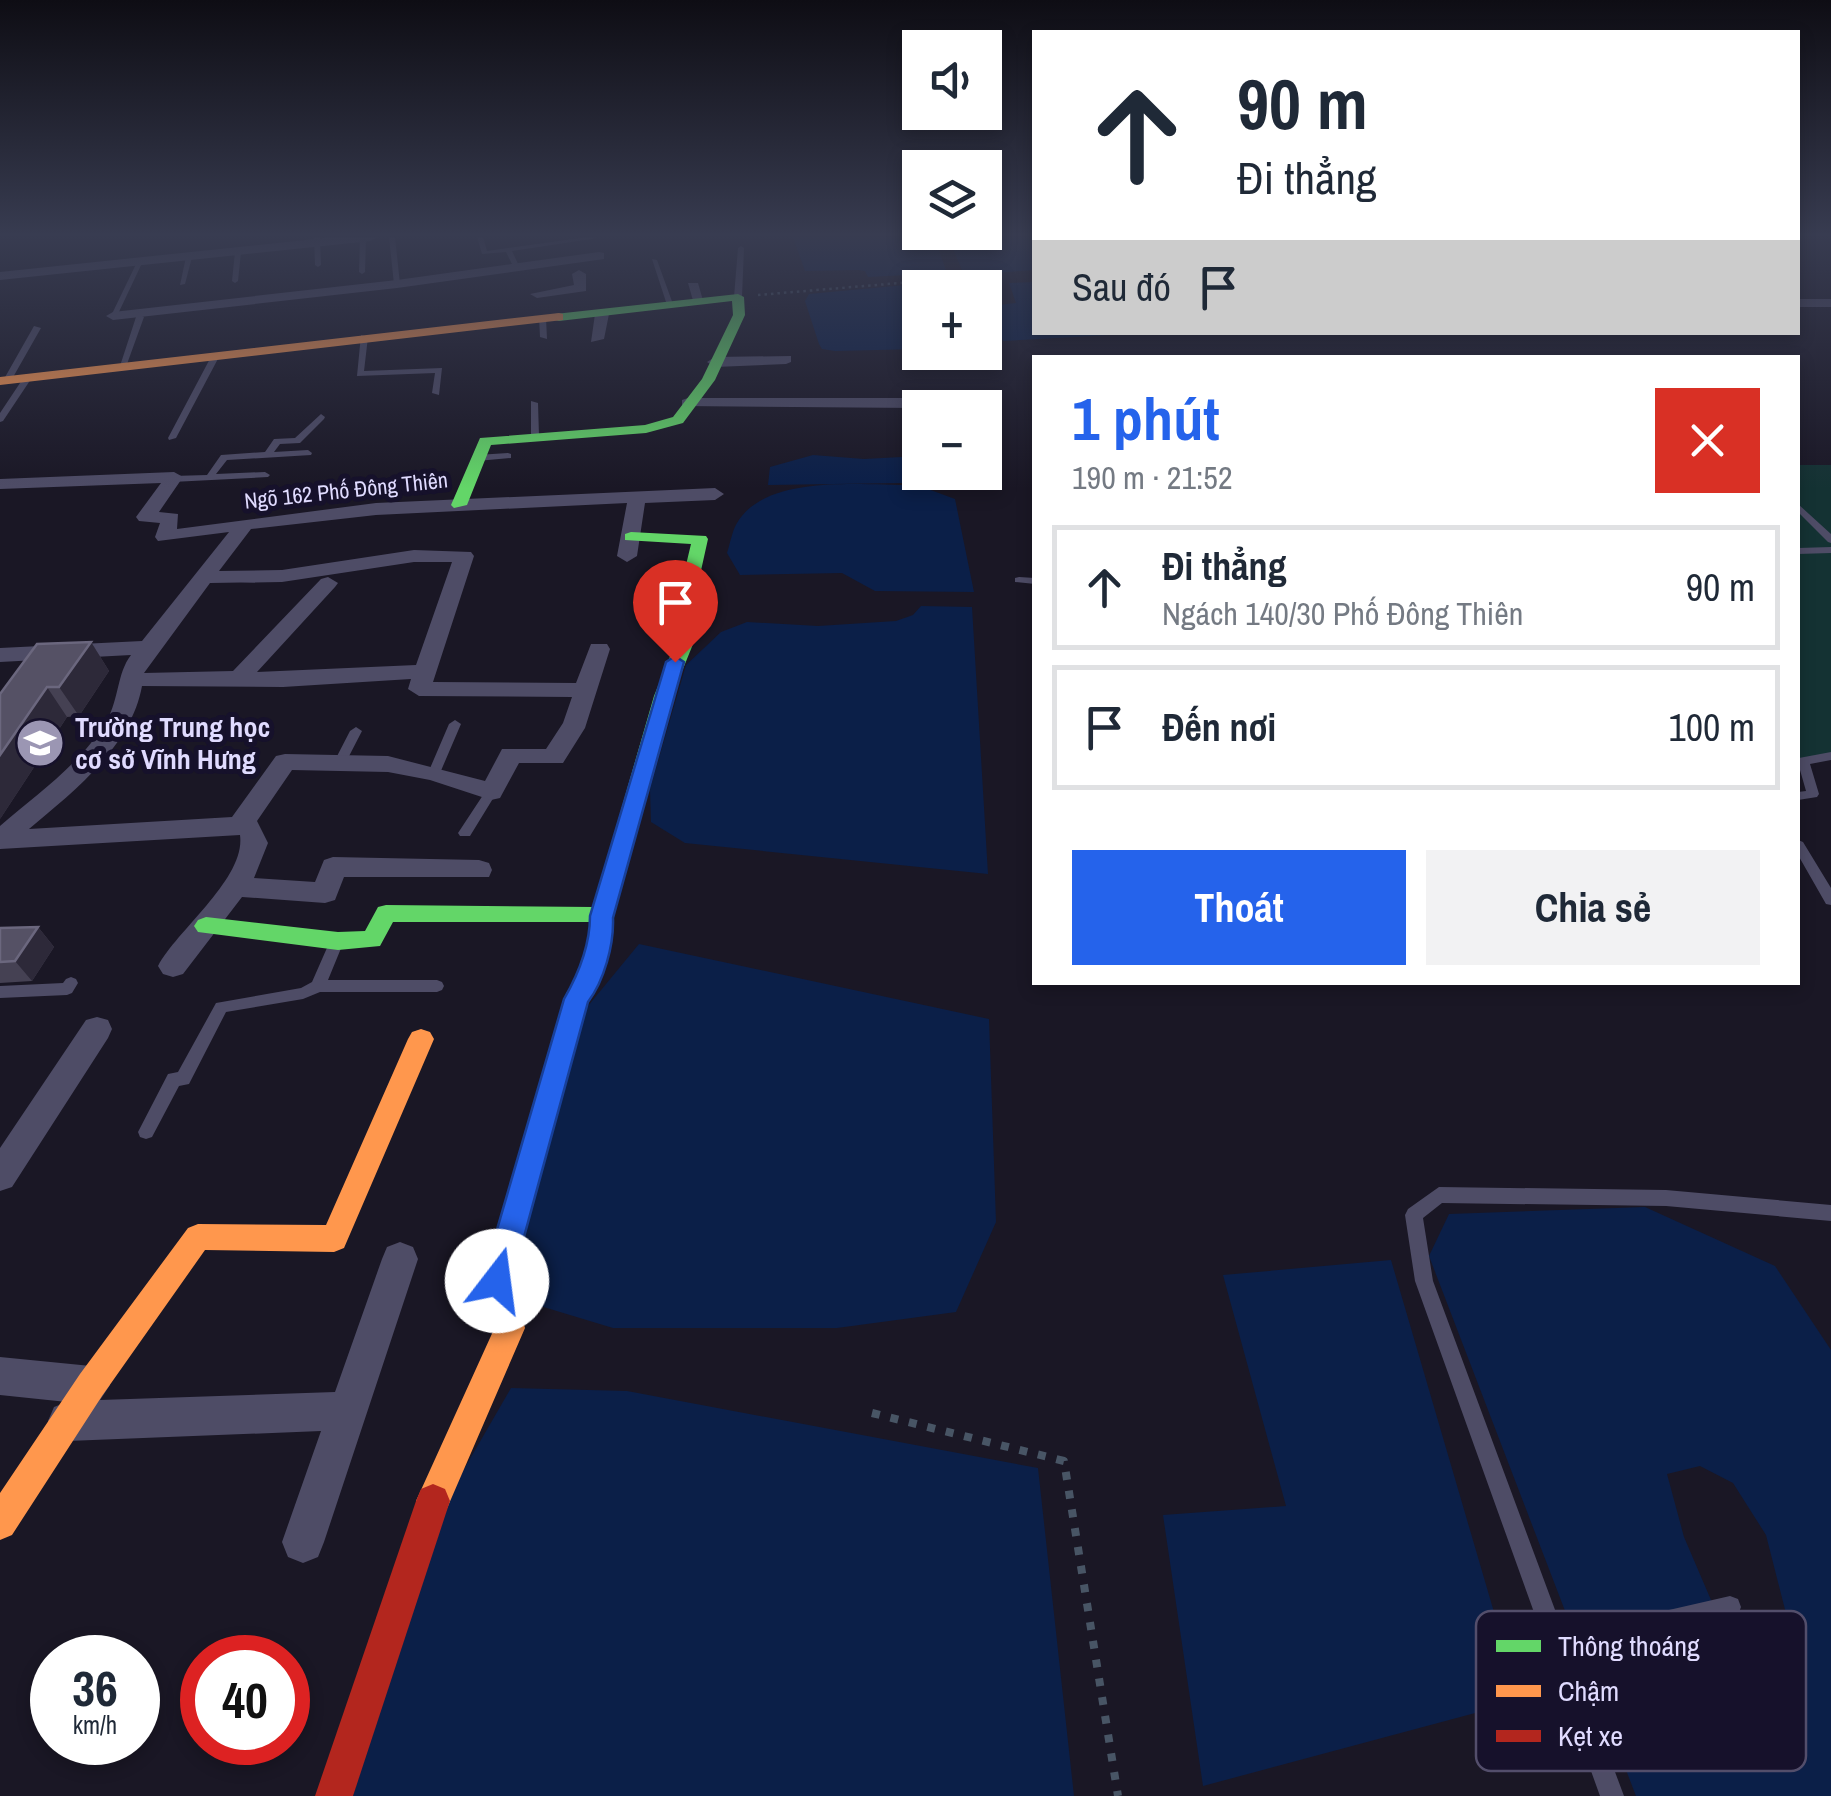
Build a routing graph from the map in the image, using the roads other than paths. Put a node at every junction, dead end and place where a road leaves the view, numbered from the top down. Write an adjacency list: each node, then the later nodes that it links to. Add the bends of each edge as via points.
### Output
1 (138, 321): 11 (lane)
2 (507, 321): 6 (street)
3 (600, 321): 7 (street)
4 (736, 321): 10 (street, Ngõ 162 Phố Đông Thiên)
5 (37, 328): 12 (lane)
6 (364, 337): 8 (street); 13 (lane, via 360,374 440,370)
7 (596, 339)
8 (216, 354): 11 (street); 20 (lane)
9 (786, 358): 10 (street)
10 (715, 362): 16 (street, Ngõ 162 Phố Đông Thiên)
11 (123, 364): 12 (street)
12 (12, 379): 18 (lane)
13 (436, 393)
14 (534, 402): 19 (lane)
15 (902, 402): 16 (street)
16 (688, 403): 19 (street, Ngõ 162 Phố Đông Thiên, via 678,420 656,427)
17 (321, 417): 22 (lane, via 297,441 277,441)
18 (0, 419)
19 (535, 436): 24 (street, Ngõ 162 Phố Đông Thiên, via 485,442)
20 (172, 438)
21 (308, 453): 22 (lane)
22 (268, 454): 26 (lane, via 224,456)
23 (508, 456): 24 (lane)
24 (477, 458): 31 (street, Ngõ 162 Phố Đông Thiên)
25 (265, 476): 26 (lane)
26 (209, 478): 27 (lane)
27 (172, 480): 28 (street); 33 (street, Ngõ 162 Phố Đông Thiên, via 146,517 171,518 165,537)
28 (0, 484)
29 (714, 494): 30 (street)
30 (637, 498): 31 (street); 35 (street)
31 (459, 504): 33 (street, Ngõ 162 Phố Đông Thiên)
32 (1800, 509): 34 (lane)
33 (244, 526): 38 (street)
34 (1831, 540)
35 (629, 546): 63 (street, via 700,539 690,586 700,590)
36 (1800, 550): 37 (lane)
37 (1831, 550)
38 (202, 576): 42 (street); 45 (street, via 282,576 414,556 464,556)
39 (1019, 580): 40 (lane)
40 (1032, 581)
41 (328, 583): 46 (street)
42 (148, 646): 44 (street); 47 (street, via 134,666)
43 (598, 649): 48 (street)
44 (0, 655)
45 (427, 671): 46 (street); 48 (street, via 419,689)
46 (238, 679): 47 (street)
47 (134, 680): 58 (street, via 114,729 70,779)
48 (584, 690): 54 (street, via 573,728 554,757 511,754)
49 (454, 724): 53 (lane)
50 (356, 731): 52 (lane)
51 (1831, 756): 55 (lane, via 1804,761 1813,794)
52 (340, 762): 53 (street); 56 (street, via 285,762)
53 (434, 774): 54 (street)
54 (491, 792): 57 (lane)
55 (1800, 796)
56 (241, 824): 58 (street); 61 (street, via 251,830 254,847)
57 (465, 833)
58 (0, 840)
59 (1800, 848): 62 (lane)
60 (479, 870): 61 (street, via 334,867 325,894)
61 (234, 886): 64 (street)
62 (1831, 900)
63 (602, 916): 65 (street, via 386,913 372,940); 71 (lane, via 586,986)
64 (206, 926): 65 (street); 66 (street)
65 (338, 941): 68 (lane)
66 (173, 966)
67 (70, 982): 70 (lane, via 67,989)
68 (318, 986): 69 (lane); 74 (lane, via 221,1007)
69 (437, 986)
70 (0, 992)
71 (576, 999): 88 (street, via 497,1281 510,1328 433,1500)
72 (96, 1028): 75 (street)
73 (421, 1039): 79 (street, via 334,1238 198,1237)
74 (146, 1132)
75 (0, 1176)
76 (1831, 1213): 85 (lane, via 1666,1198 1439,1195 1414,1215 1424,1281)
77 (400, 1259): 80 (street)
78 (0, 1376): 79 (street)
79 (91, 1385): 81 (street)
80 (348, 1411): 81 (street); 83 (street)
81 (68, 1420): 82 (street)
82 (0, 1523)
83 (302, 1542)
84 (1730, 1607): 86 (lane)
85 (1545, 1611)
86 (1712, 1611)
87 (1603, 1771): 89 (lane)
88 (334, 1796)
89 (1612, 1796)

